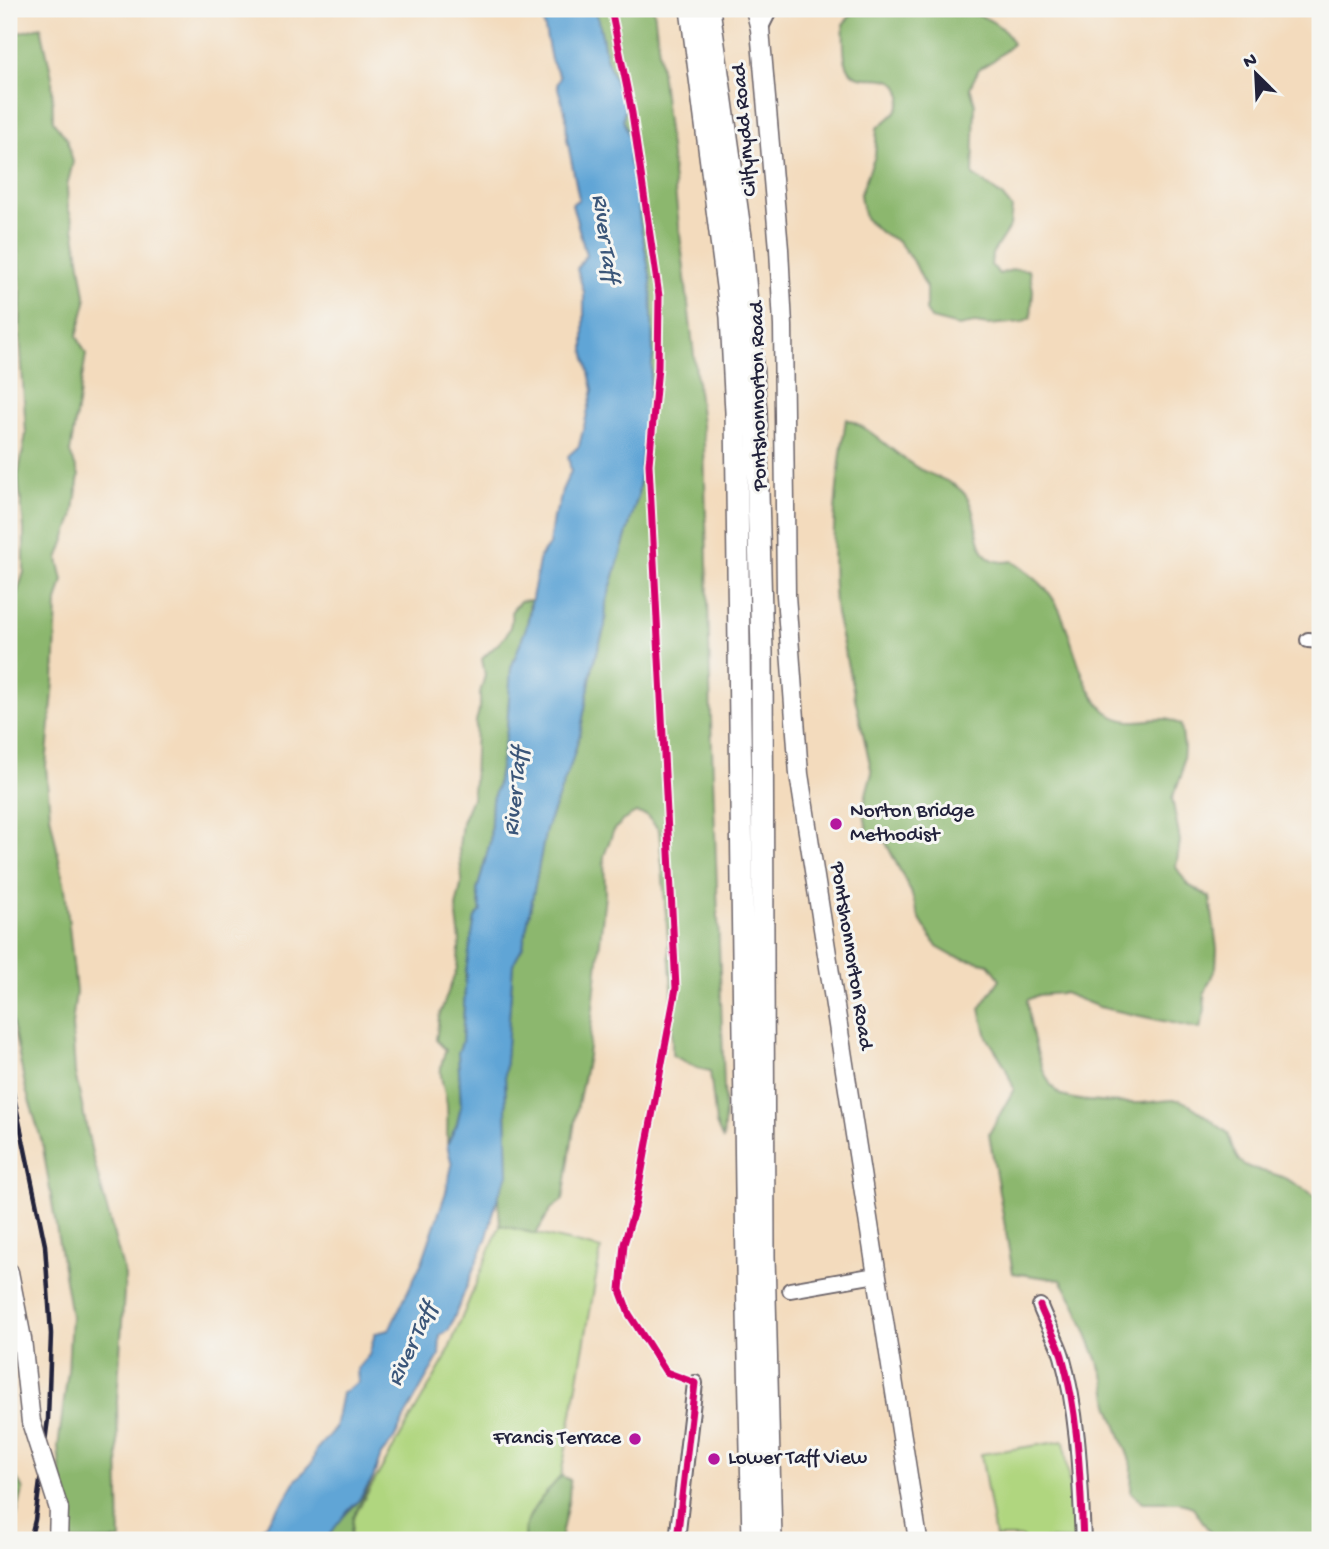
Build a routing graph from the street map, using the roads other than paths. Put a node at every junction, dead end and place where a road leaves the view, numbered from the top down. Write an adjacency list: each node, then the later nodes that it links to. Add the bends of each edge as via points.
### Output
1 (691, 9): 14 (highway, via 731,317 736,412)
2 (709, 9): 15 (highway, via 742,244 756,412)
3 (755, 9): 5 (main road, Cilfynydd Road)
4 (770, 9): 5 (street)
5 (760, 29): 6 (main road, Cilfynydd Road)
6 (779, 249): 8 (main road, Pontshonnorton Road, via 786,595 799,774)
7 (9, 1272): 12 (main road, bridge, via 31,1422 59,1509)
8 (876, 1275): 9 (street); 16 (main road, Pontshonnorton Road)
9 (790, 1290)
10 (1040, 1306): 17 (street, via 1066,1373 1078,1441)
11 (695, 1383): 13 (street)
12 (58, 1540)
13 (677, 1540)
14 (753, 1540)
15 (771, 1540)
16 (918, 1540)
17 (1083, 1540)

